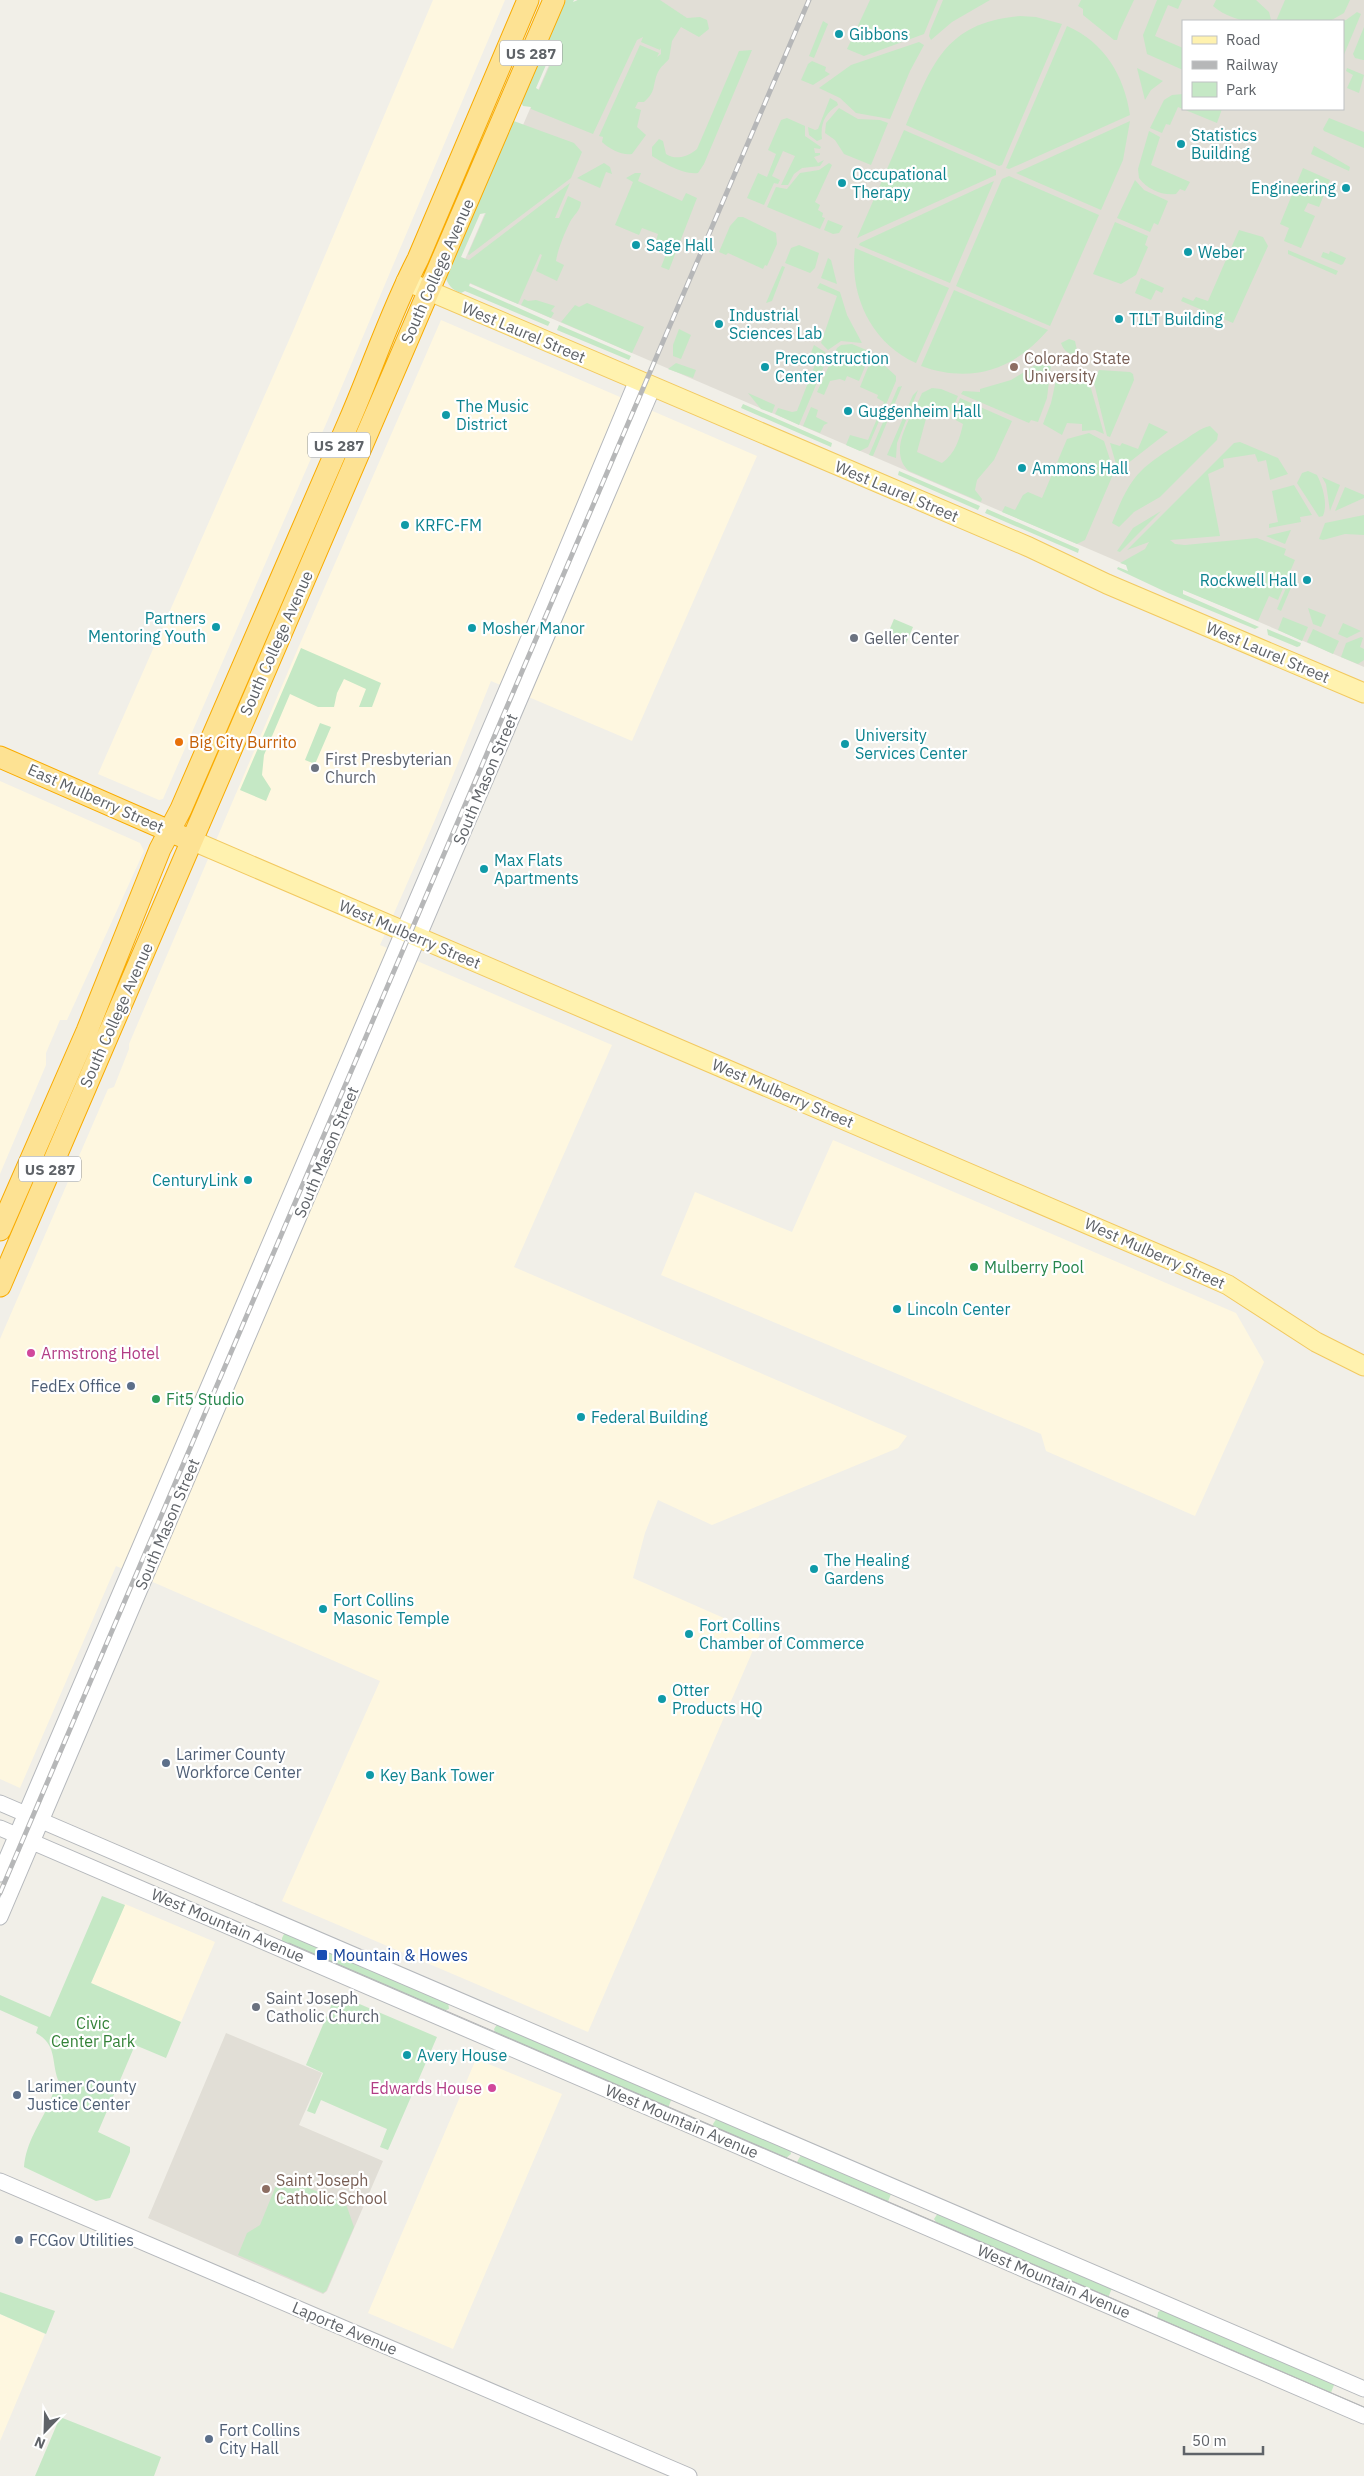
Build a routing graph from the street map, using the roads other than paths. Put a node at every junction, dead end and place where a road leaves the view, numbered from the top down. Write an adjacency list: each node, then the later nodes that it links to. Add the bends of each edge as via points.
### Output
1 (528, 0): 3 (highway, South College Avenue / US 287)
2 (554, 0): 4 (highway, South College Avenue / US 287)
3 (502, 60): 4 (highway, via 510,66 513,77); 5 (highway, South College Avenue / US 287)
4 (509, 106): 6 (highway, South College Avenue / US 287)
5 (406, 281): 6 (main road, West Laurel Street); 8 (highway, South College Avenue / US 287)
6 (429, 291): 7 (main road, West Laurel Street); 10 (highway, South College Avenue / US 287)
7 (645, 384): 11 (main road, West Laurel Street); 16 (street, South Mason Street)
8 (311, 511): 9 (highway, South College Avenue / US 287); 10 (highway, via 310,532 287,588)
9 (269, 607): 12 (highway, via 270,635 254,675); 14 (highway, South College Avenue / US 287)
10 (289, 617): 12 (highway, South College Avenue / US 287)
11 (1364, 693)
12 (250, 700): 15 (highway, South College Avenue / US 287)
13 (0, 757): 14 (highway, East Mulberry Street)
14 (170, 831): 15 (highway, East Mulberry Street); 17 (highway, South College Avenue / US 287)
15 (191, 840): 16 (main road, West Mulberry Street); 18 (highway, South College Avenue / US 287)
16 (411, 934): 19 (main road, West Mulberry Street, via 1221,1281 1316,1342); 21 (street, South Mason Street); 22 (street, South Mason Street)
17 (0, 1230)
18 (0, 1286)
19 (1364, 1366)
20 (0, 1803): 21 (street, West Mountain Avenue)
21 (25, 1814): 22 (street, West Mountain Avenue); 24 (street, South Mason Street)
22 (41, 1821): 25 (street, South Mason Street); 29 (street, West Mountain Avenue)
23 (0, 1828): 24 (street, West Mountain Avenue)
24 (17, 1835): 25 (street, West Mountain Avenue); 26 (street, South Mason Street)
25 (32, 1842): 27 (street, South Mason Street); 30 (street, West Mountain Avenue)
26 (0, 1874)
27 (0, 1917)
28 (0, 2180): 31 (street, Laporte Avenue)
29 (1364, 2389)
30 (1364, 2416)
31 (689, 2476)

